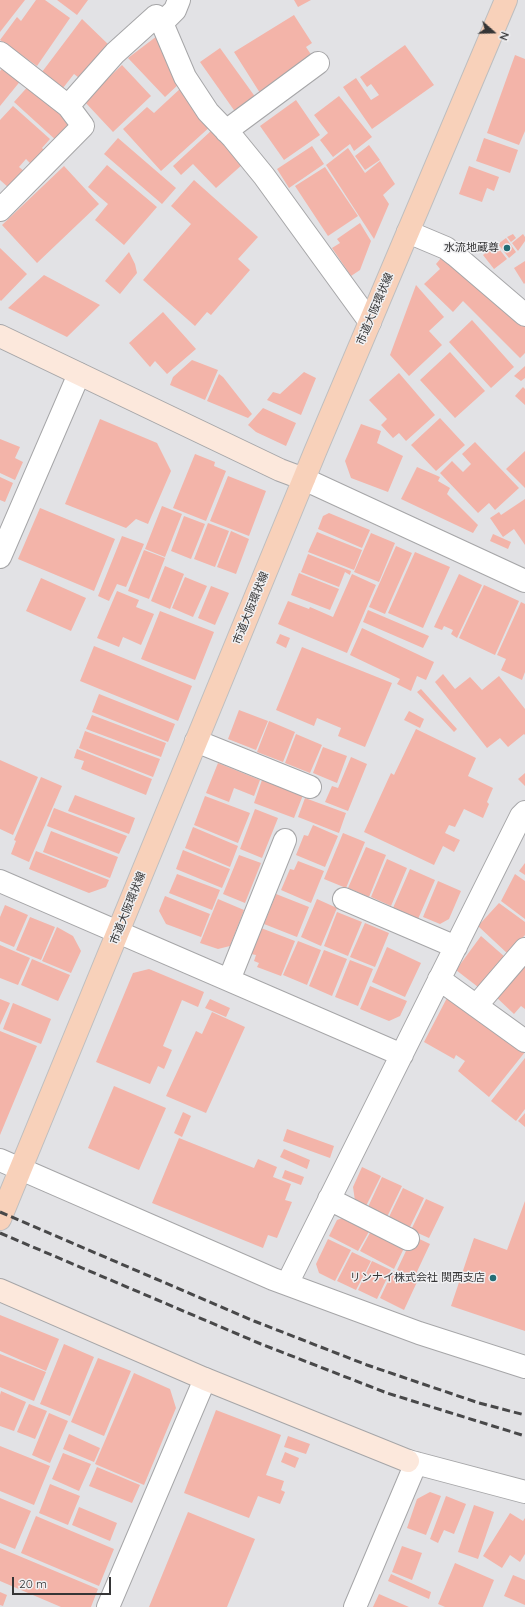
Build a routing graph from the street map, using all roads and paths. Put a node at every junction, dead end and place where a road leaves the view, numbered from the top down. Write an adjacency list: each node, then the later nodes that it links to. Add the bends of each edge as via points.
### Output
1 (179, 0): 3 (street, via 175,10)
2 (506, 0): 9 (main road, 市道大阪環状線)
3 (162, 23): 6 (street, via 156,16 114,53); 7 (street, via 185,77 208,112)
4 (0, 53): 6 (street)
5 (318, 63): 7 (street)
6 (68, 106): 8 (street, via 84,126)
7 (226, 131): 11 (street, via 264,176)
8 (0, 210)
9 (408, 232): 10 (street, via 446,248); 11 (main road, 市道大阪環状線)
10 (525, 315)
11 (370, 322): 14 (main road, 市道大阪環状線)
12 (0, 336): 13 (street)
13 (79, 374): 14 (street); 15 (street)
14 (304, 479): 16 (street); 17 (main road, 市道大阪環状線)
15 (0, 556)
16 (525, 581)
17 (196, 741): 18 (street); 23 (main road, 市道大阪環状線)
18 (310, 787)
19 (525, 812): 24 (street)
20 (285, 840): 27 (street)
21 (0, 881): 23 (street)
22 (344, 899): 24 (street)
23 (118, 932): 27 (street); 32 (main road, 市道大阪環状線)
24 (456, 947): 26 (street)
25 (525, 949): 28 (street)
26 (439, 979): 28 (street); 30 (street)
27 (229, 980): 30 (street)
28 (476, 1006): 29 (street)
29 (525, 1041)
30 (402, 1055): 33 (street)
31 (0, 1160): 32 (street)
32 (21, 1169): 34 (main road, 市道大阪環状線); 36 (street)
33 (329, 1199): 35 (street); 36 (street)
34 (0, 1219)
35 (408, 1238)
36 (286, 1284): 38 (street, via 419,1333)
37 (0, 1290): 39 (street)
38 (525, 1367)
39 (205, 1379): 40 (street); 42 (street)
40 (412, 1462): 41 (street); 43 (street)
41 (525, 1492)
42 (108, 1607)
43 (355, 1607)

